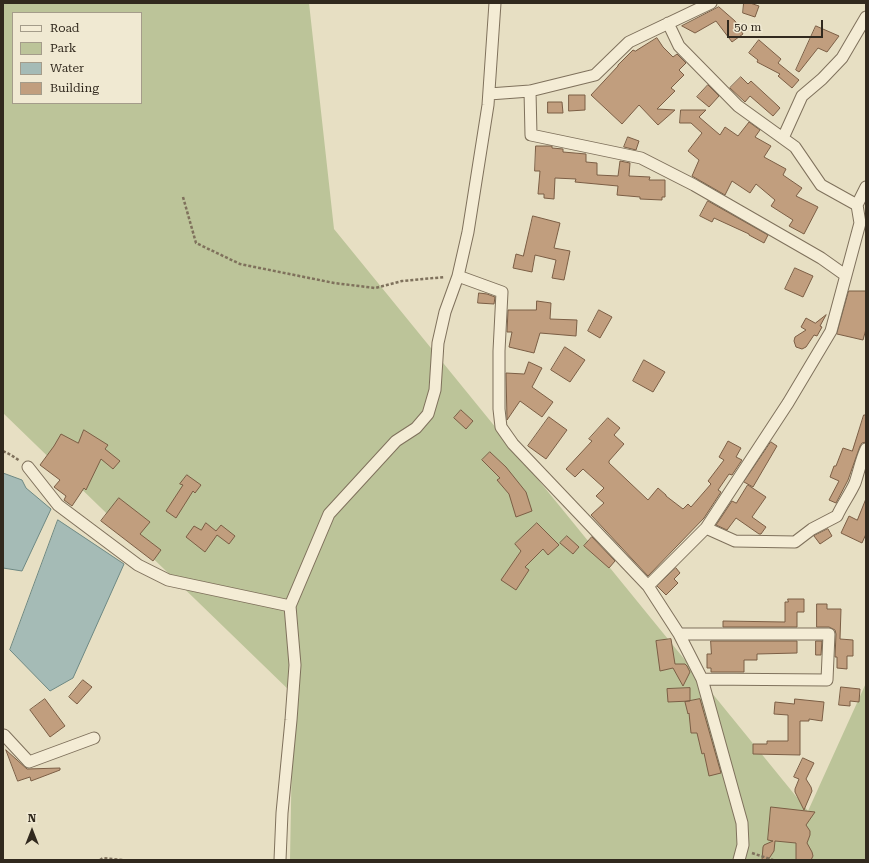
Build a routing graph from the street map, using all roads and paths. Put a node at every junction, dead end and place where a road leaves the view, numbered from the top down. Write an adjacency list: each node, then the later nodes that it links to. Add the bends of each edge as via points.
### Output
1 (495, 3): 6 (street)
2 (711, 3): 4 (street)
3 (866, 17): 7 (street, via 842,58 802,96)
4 (668, 23): 5 (street, via 629,42 595,75); 7 (street, via 679,46 738,106)
5 (530, 91): 6 (street); 11 (street, via 531,134 641,158 701,189 821,258)
6 (488, 94): 12 (street, via 468,232)
7 (783, 138): 10 (street, via 795,146 821,185)
8 (866, 187): 10 (street)
9 (183, 196): 12 (path, via 196,243 240,264 334,283 375,288 402,281)
10 (857, 205): 11 (street, via 860,223)
11 (845, 275): 16 (street, via 831,330 788,403)
12 (458, 276): 17 (street, via 502,292 499,358 501,427 513,444); 18 (street, via 445,312 438,343 435,390 428,414 416,428 396,441 330,514)
13 (866, 449): 16 (street, via 854,484 837,516 812,529 795,542 735,541)
14 (3, 451): 15 (path)
15 (28, 467): 18 (street, via 58,505 138,565 168,580)
16 (706, 528): 17 (street)
17 (648, 586): 19 (street)
18 (290, 606): 26 (street, via 295,665)
19 (679, 634): 20 (street); 20 (street, via 829,634 827,680)
20 (702, 678): 23 (street, via 742,823 744,845)
21 (3, 736): 22 (street, via 29,762)
22 (94, 738)
23 (740, 855): 27 (path)
24 (100, 860): 25 (path)
25 (123, 860)
26 (280, 860)
27 (773, 860)

